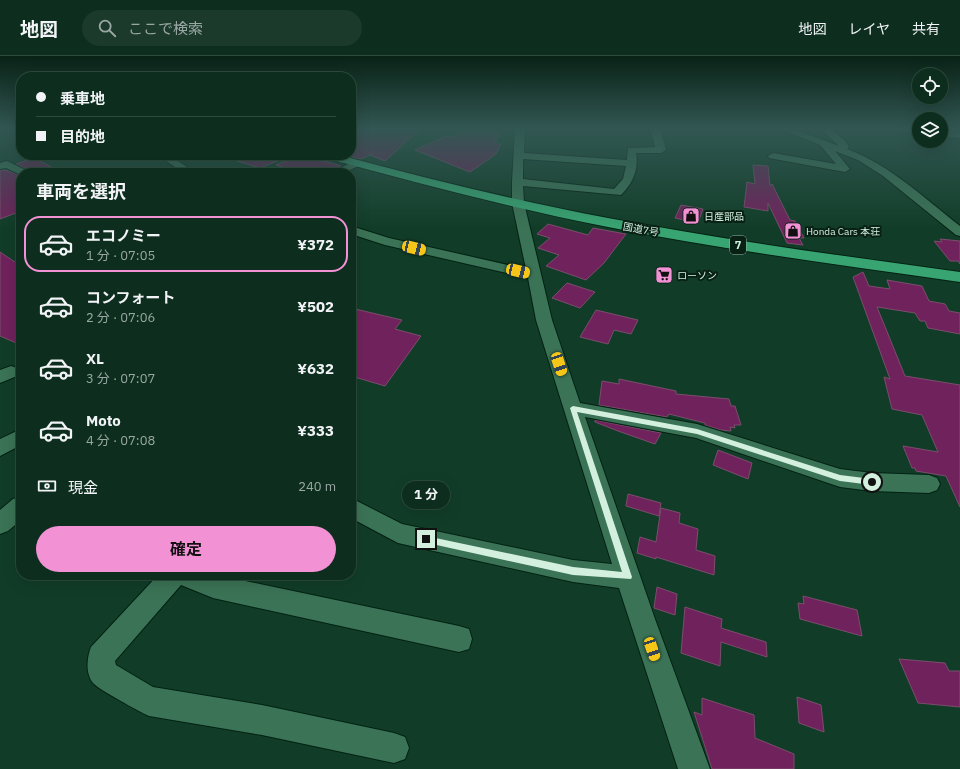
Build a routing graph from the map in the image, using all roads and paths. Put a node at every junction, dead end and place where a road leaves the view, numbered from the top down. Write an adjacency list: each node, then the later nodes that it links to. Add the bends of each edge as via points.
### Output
1 (172, 161): 11 (street)
2 (350, 161): 8 (highway, 国道7号 / 7)
3 (518, 161): 14 (street)
4 (605, 161): 9 (street)
5 (805, 161): 6 (street, via 845,168)
6 (839, 161)
7 (867, 161): 16 (street)
8 (357, 163): 12 (street); 15 (highway, 国道7号 / 7, via 433,184)
9 (634, 163): 14 (street, via 626,185 617,193)
10 (2, 164): 13 (street)
11 (183, 168)
12 (346, 168)
13 (16, 170)
14 (517, 182): 15 (street)
15 (518, 203): 20 (street); 21 (highway, 国道7号 / 7, via 648,230)
16 (933, 211): 17 (street); 19 (street)
17 (956, 214)
18 (356, 232): 20 (street, via 385,241)
19 (960, 232)
20 (533, 275): 24 (street, via 544,320)
21 (960, 278)
22 (0, 370): 23 (street, via 11,372)
23 (0, 377)
24 (573, 408): 27 (street, via 697,431 840,478); 31 (street)
25 (16, 439): 26 (street)
26 (0, 448)
27 (929, 484)
28 (16, 510): 30 (street)
29 (356, 510): 31 (street, via 398,533 573,571)
30 (0, 524)
31 (628, 577): 36 (street)
32 (170, 580): 35 (street, via 101,657 103,673 149,701 262,720)
33 (198, 580): 34 (street, via 213,586)
34 (459, 639)
35 (394, 748)
36 (694, 769)

